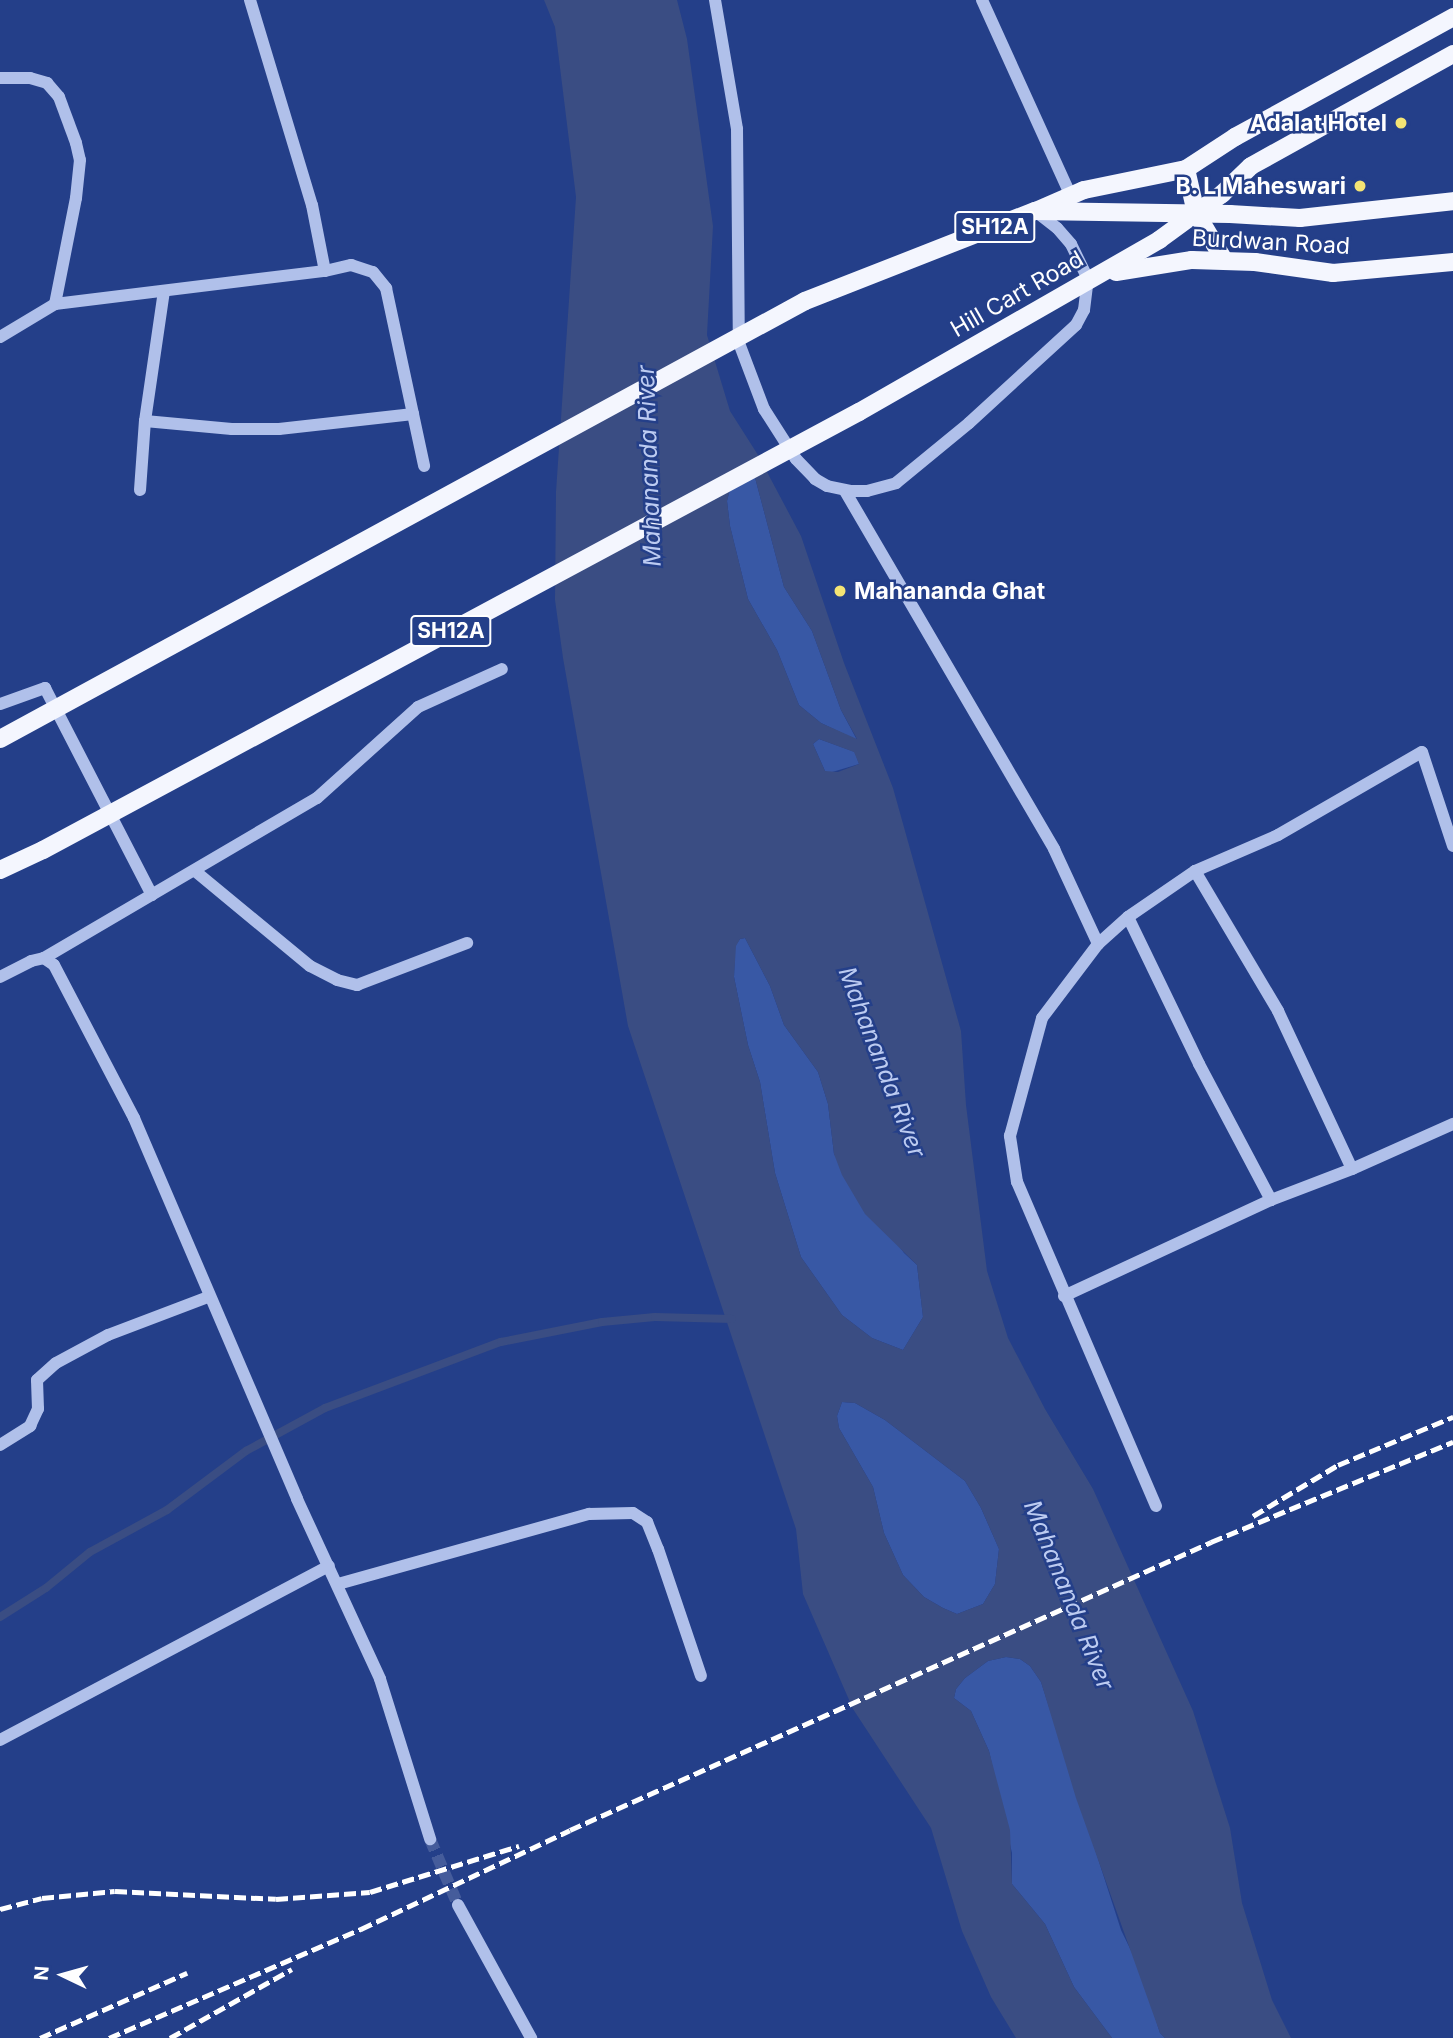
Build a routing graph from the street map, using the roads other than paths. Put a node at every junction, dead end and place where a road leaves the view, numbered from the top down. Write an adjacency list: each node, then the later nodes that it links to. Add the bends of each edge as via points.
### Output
1 (250, 0): 15 (street, via 312,205)
2 (715, 0): 24 (street, via 737,129 739,342 764,409 796,459 815,479)
3 (998, 0): 4 (street)
4 (984, 3): 9 (street)
5 (1453, 17): 8 (main road, Hill Cart Road, via 1235,137)
6 (1453, 54): 12 (main road, Hill Cart Road, via 1251,166)
7 (0, 78): 18 (street, via 47,83 58,97 76,143 80,160 76,198)
8 (1186, 169): 9 (main road, Hill Cart Road); 12 (main road)
9 (1071, 195): 11 (main road, Hill Cart Road)
10 (1453, 201): 12 (main road, Burdwan Road / SH12A, via 1300,218)
11 (1035, 211): 12 (main road, Hill Cart Road / SH12A); 16 (street, via 1071,244); 27 (main road, Hill Cart Road / SH12A, bridge, via 805,300)
12 (1196, 213): 13 (main road); 16 (main road, Hill Cart Road, via 1141,251)
13 (1224, 260): 14 (main road, Burdwan Road / SH12A, via 1333,273); 16 (main road, Burdwan Road / SH12A, via 1155,264)
14 (1453, 262)
15 (325, 271): 17 (street); 20 (street, via 351,265 373,272 386,288)
16 (1088, 279): 24 (street, via 1084,310 1076,325 970,423 896,483); 30 (main road, Hill Cart Road / SH12A, bridge, via 859,412)
17 (164, 291): 18 (street); 21 (street)
18 (55, 304): 19 (street)
19 (0, 337)
20 (413, 414): 21 (street, via 279,429); 22 (street)
21 (145, 421): 23 (street)
22 (424, 466)
23 (140, 490)
24 (845, 491): 36 (street, via 1054,849)
25 (502, 669): 31 (street, via 418,707 317,798)
26 (0, 704): 33 (street, via 45,688)
27 (0, 739)
28 (1451, 834): 29 (street); 32 (street, via 1422,752 1278,835)
29 (1453, 846)
30 (0, 870)
31 (195, 871): 33 (street); 35 (street, via 310,966 337,980 357,985)
32 (1195, 871): 34 (street); 40 (street, via 1278,1012)
33 (152, 895): 37 (street)
34 (1128, 917): 36 (street); 41 (street)
35 (467, 943)
36 (1098, 944): 42 (street, via 1042,1018 1010,1136 1017,1182)
37 (44, 958): 38 (street); 43 (street, via 54,965 134,1118)
38 (0, 977)
39 (1453, 1124): 40 (street)
40 (1352, 1169): 41 (street)
41 (1272, 1200): 42 (street)
42 (1064, 1296): 45 (street)
43 (208, 1297): 44 (street, via 108,1335 56,1363 37,1380 38,1409 30,1426); 46 (street)
44 (0, 1446)
45 (1156, 1506)
46 (329, 1566): 47 (street); 49 (street)
47 (338, 1584): 48 (street, via 589,1514 634,1513 647,1522); 50 (street, via 380,1679)
48 (701, 1676)
49 (0, 1740)
50 (430, 1839)
51 (458, 1905): 52 (street)
52 (531, 2038)

